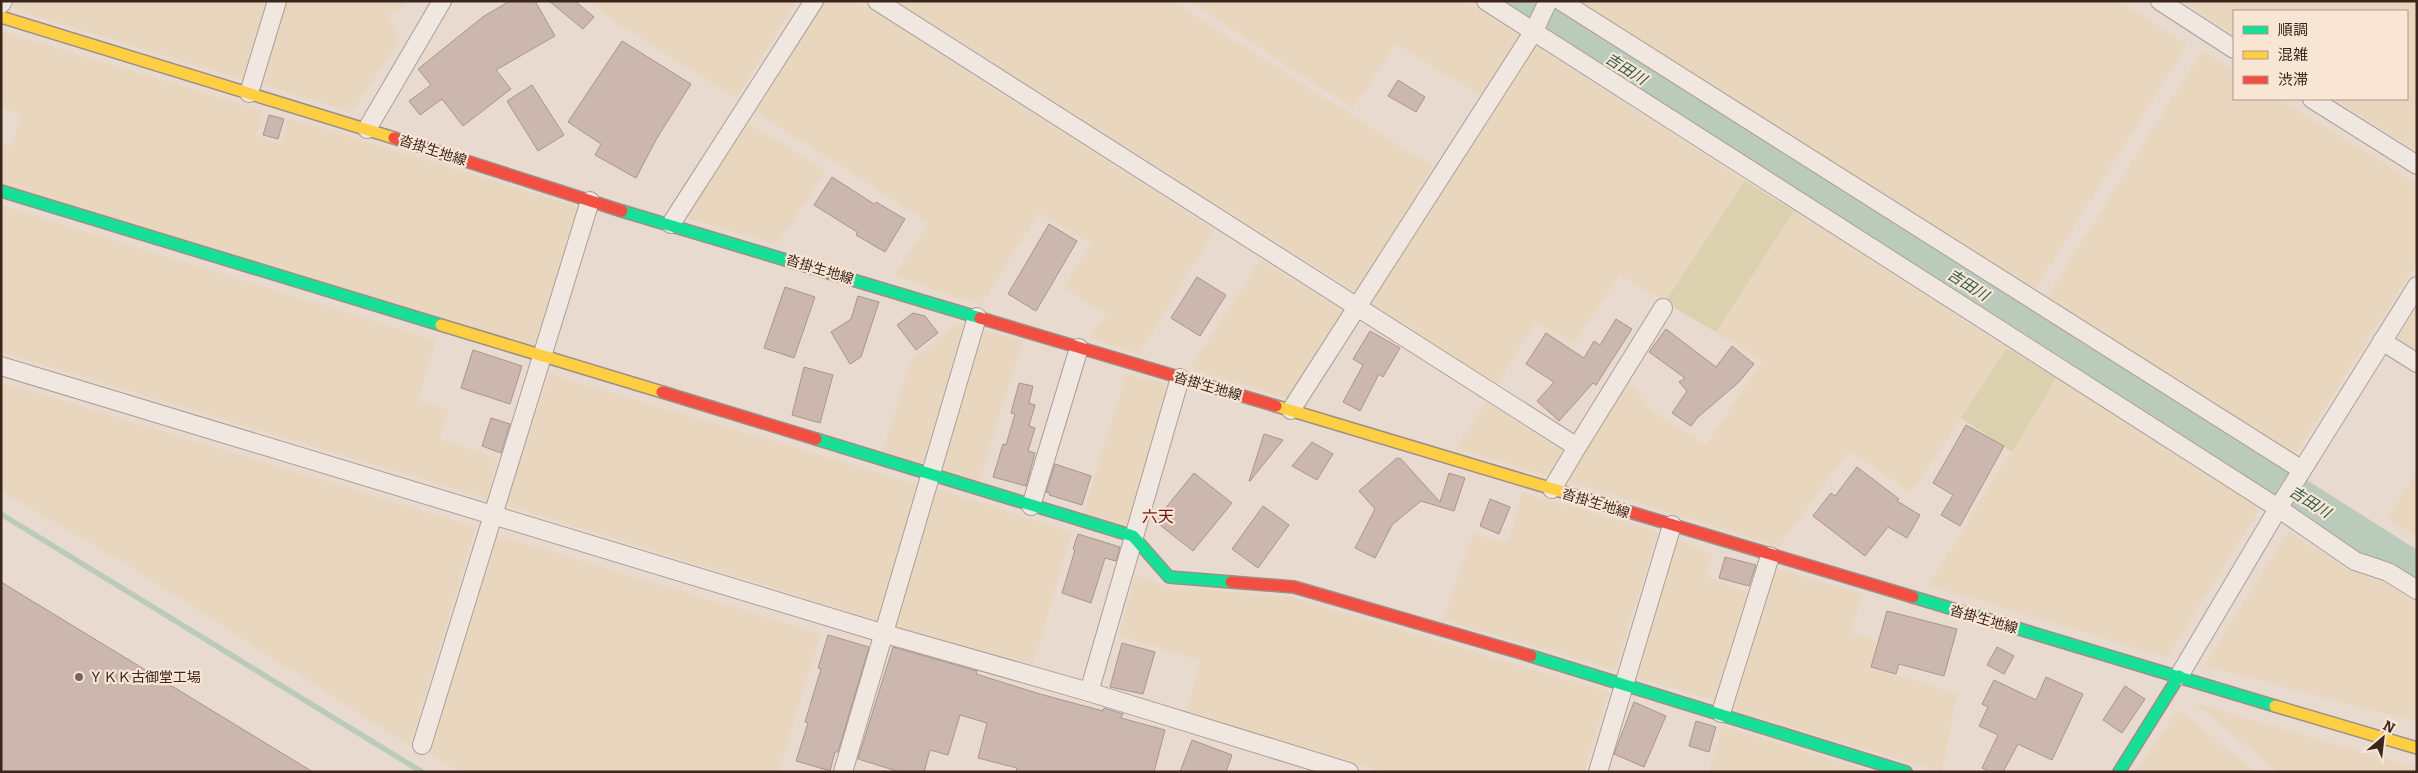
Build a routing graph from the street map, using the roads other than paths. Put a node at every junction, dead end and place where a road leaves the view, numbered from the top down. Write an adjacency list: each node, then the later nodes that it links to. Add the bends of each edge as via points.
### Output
1 (277, 1): 12 (street)
2 (442, 1): 14 (street)
3 (814, 1): 18 (street)
4 (877, 1): 20 (street)
5 (1486, 1): 10 (street)
6 (1548, 1): 10 (street)
7 (1561, 1): 31 (street)
8 (2165, 3): 11 (street)
9 (1, 18): 12 (main road, 沓掛生地線)
10 (1534, 31): 20 (street); 35 (street)
11 (2233, 48)
12 (249, 93): 14 (main road, 沓掛生地線)
13 (2314, 100): 15 (street)
14 (367, 129): 17 (main road, 沓掛生地線)
15 (2417, 165)
16 (1, 192): 25 (main road)
17 (590, 201): 18 (main road, 沓掛生地線); 25 (street)
18 (671, 224): 22 (main road, 沓掛生地線)
19 (2417, 286): 23 (street)
20 (1358, 307): 29 (street); 30 (street)
21 (1663, 308): 30 (street)
22 (977, 317): 24 (main road, 沓掛生地線); 32 (street)
23 (2382, 341): 26 (street); 31 (street)
24 (1079, 348): 28 (main road, 沓掛生地線); 34 (street)
25 (542, 357): 32 (main road); 36 (street)
26 (2417, 363)
27 (1, 366): 36 (street)
28 (1180, 378): 29 (main road, 沓掛生地線); 38 (street)
29 (1290, 410): 33 (main road, 沓掛生地線)
30 (1577, 447): 33 (street)
31 (2301, 470): 35 (street)
32 (930, 475): 34 (main road); 41 (street)
33 (1552, 489): 37 (main road, 沓掛生地線)
34 (1032, 506): 38 (main road)
35 (2278, 507): 40 (street, via 2355,561 2388,572); 42 (street)
36 (494, 514): 41 (street); 46 (street)
37 (1672, 525): 39 (main road, 沓掛生地線); 43 (street)
38 (1133, 536): 43 (main road, via 1169,577 1294,587); 44 (street)
39 (1770, 556): 42 (main road, 沓掛生地線); 45 (street)
40 (2417, 590)
41 (882, 633): 44 (street); 48 (street)
42 (2179, 676): 47 (main road, 沓掛生地線); 52 (main road)
43 (1624, 683): 45 (main road); 50 (street)
44 (1089, 692): 49 (street)
45 (1721, 713): 51 (main road)
46 (422, 746)
47 (2417, 748)
48 (842, 772)
49 (1349, 772)
50 (1598, 772)
51 (1906, 772)
52 (2119, 772)

